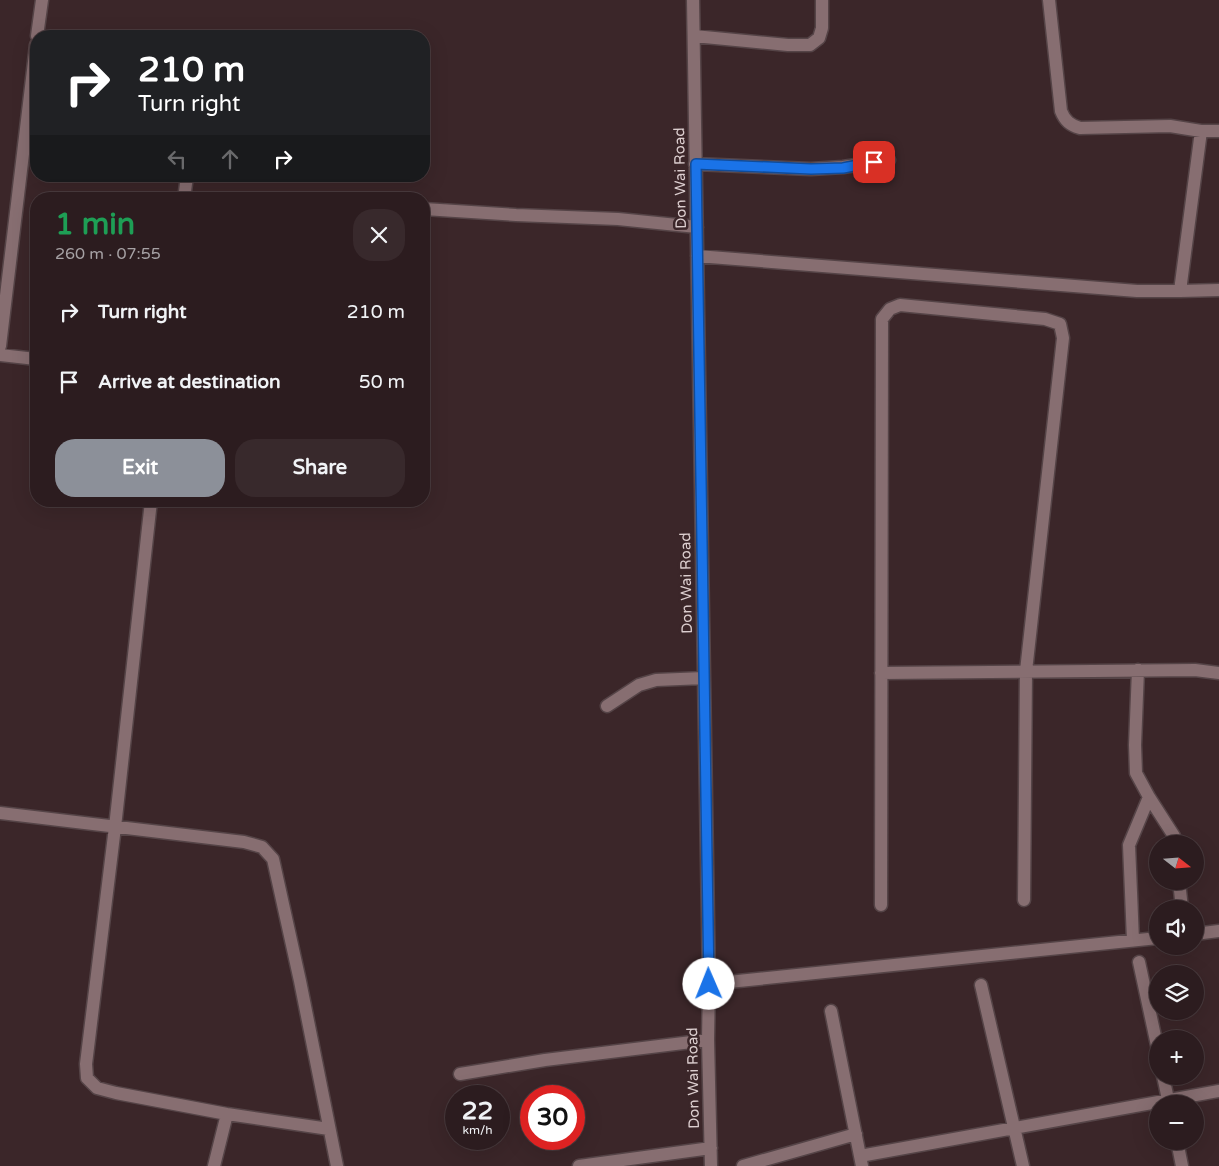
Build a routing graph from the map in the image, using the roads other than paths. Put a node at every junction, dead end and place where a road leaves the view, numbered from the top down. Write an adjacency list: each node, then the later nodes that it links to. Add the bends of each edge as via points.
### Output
1 (42, 0): 5 (street)
2 (694, 0): 6 (street, Don Wai Road)
3 (822, 0): 6 (street, via 822,28 819,38 810,45)
4 (1049, 0): 8 (street, via 1061,111 1065,120 1080,128 1170,126)
5 (38, 30)
6 (694, 36): 11 (street, Don Wai Road)
7 (30, 95): 17 (street)
8 (1201, 131): 9 (street); 16 (street)
9 (1219, 131)
10 (889, 160): 11 (street, via 843,168 811,169)
11 (696, 164): 13 (street, Don Wai Road)
12 (430, 209): 13 (street, via 618,219)
13 (696, 227): 14 (street, Don Wai Road)
14 (697, 256): 16 (street, via 1137,291); 25 (street, Don Wai Road)
15 (1219, 290): 16 (street)
16 (1180, 291)
17 (0, 346)
18 (0, 355): 19 (street)
19 (30, 358)
20 (150, 507): 29 (street)
21 (1138, 670): 22 (street); 24 (street); 27 (street, via 1136,773)
22 (1026, 671): 23 (street); 23 (street, via 1063,338 1060,324 1045,318 900,305 890,308 882,319); 31 (street)
23 (881, 673): 32 (street)
24 (1219, 673)
25 (704, 678): 26 (street, via 656,680 639,685); 38 (street, Don Wai Road)
26 (607, 706)
27 (1148, 797): 30 (street); 36 (street, via 1128,845)
28 (0, 813): 29 (street)
29 (116, 827): 47 (street, via 86,1078 98,1088 116,1093); 49 (street, via 244,842 262,847 273,859)
30 (1173, 835)
31 (1024, 900)
32 (880, 905)
33 (1219, 931): 34 (street)
34 (1204, 933)
35 (1149, 939): 36 (street)
36 (1133, 940): 38 (street)
37 (1139, 962): 41 (street)
38 (709, 984): 42 (street, Don Wai Road)
39 (981, 985): 48 (street)
40 (831, 1011): 50 (street)
41 (1154, 1030)
42 (708, 1040): 43 (street); 51 (street, Don Wai Road)
43 (460, 1074)
44 (1219, 1092): 45 (street)
45 (1204, 1095)
46 (1149, 1105): 48 (street)
47 (227, 1114): 49 (street); 54 (street)
48 (1014, 1128): 53 (street); 59 (street)
49 (329, 1129): 55 (street)
50 (856, 1134): 53 (street); 58 (street)
51 (711, 1148): 56 (street); 57 (street, Don Wai Road)
52 (1179, 1150): 60 (street)
53 (861, 1161)
54 (214, 1166)
55 (337, 1166)
56 (579, 1166)
57 (711, 1166)
58 (743, 1166)
59 (1023, 1166)
60 (1182, 1166)

